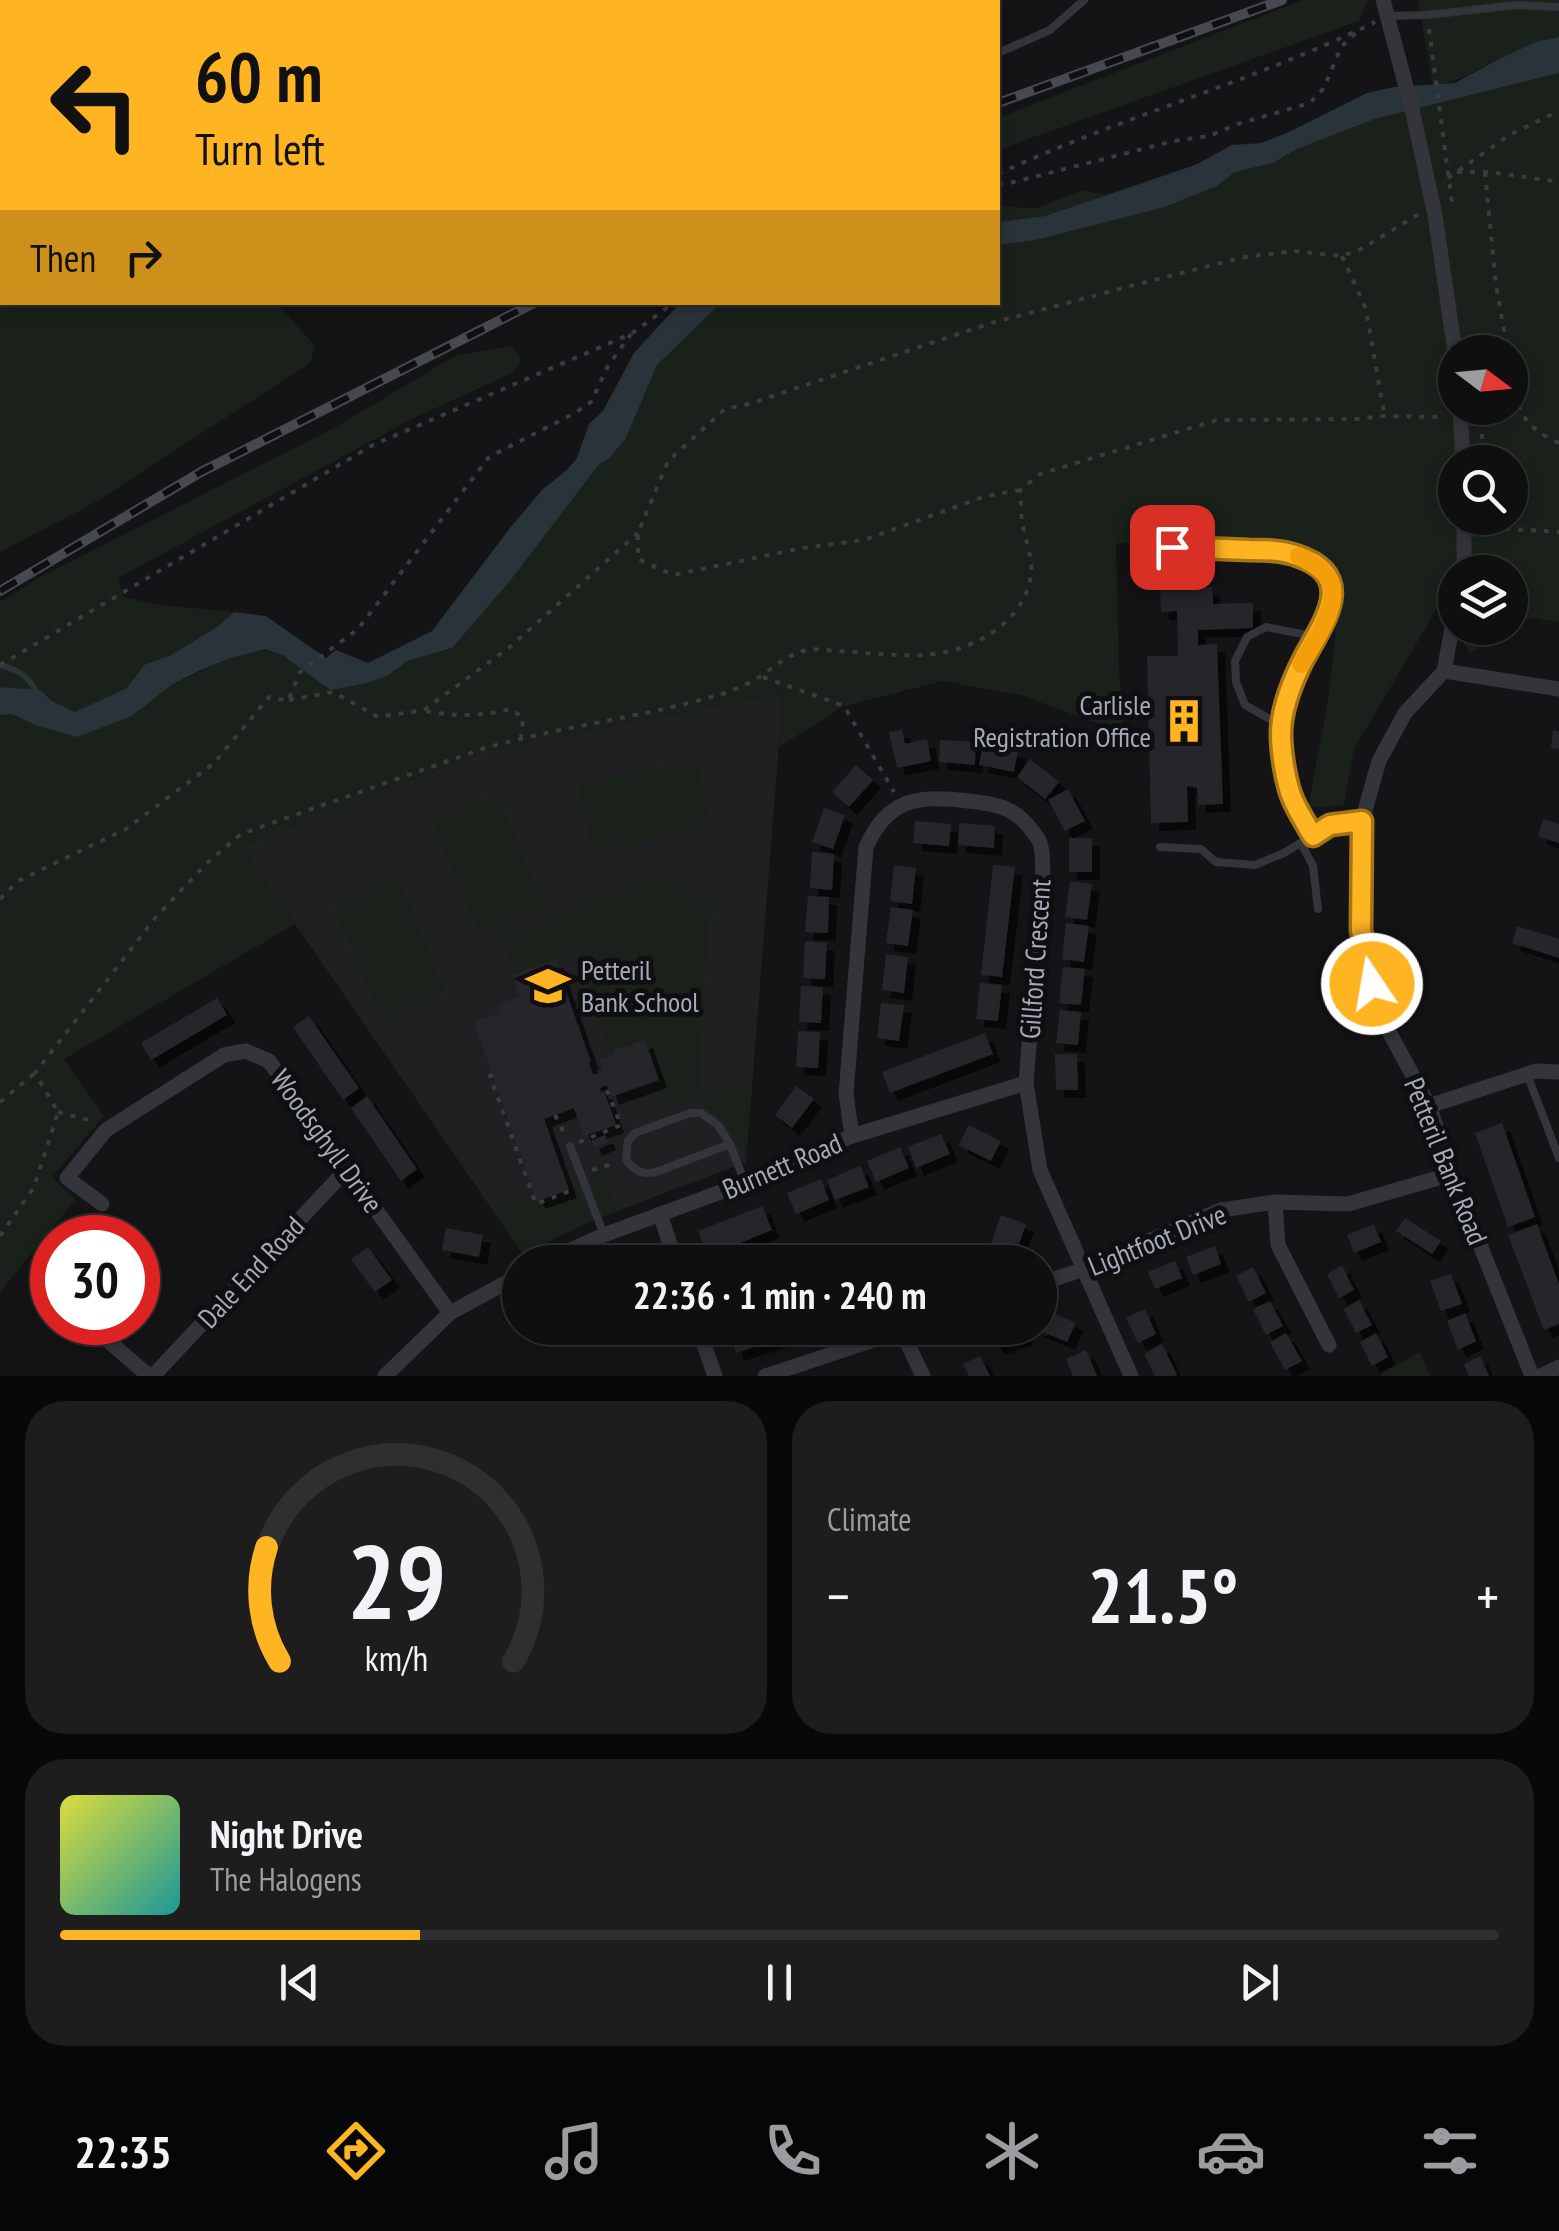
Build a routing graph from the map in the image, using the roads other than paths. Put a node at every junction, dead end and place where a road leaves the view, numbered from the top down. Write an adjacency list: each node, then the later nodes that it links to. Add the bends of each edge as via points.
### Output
1 (1084, 0): 4 (lane, via 1050,30)
2 (1559, 7): 3 (lane, via 1428,15)
3 (1385, 8): 5 (street, via 1433,205)
4 (1000, 52)
5 (1453, 335)
6 (1172, 547): 7 (lane, via 1275,551 1316,566 1330,580 1332,596)
7 (1317, 637): 11 (lane, via 1285,704); 11 (lane, via 1266,626 1247,637 1234,661 1245,706)
8 (1449, 645): 9 (street)
9 (1444, 671): 10 (street); 12 (street, Petteril Bank Road, via 1405,714 1379,761)
10 (1559, 689)
11 (1282, 726): 13 (lane, via 1292,798)
12 (1362, 821): 13 (lane, via 1330,825); 20 (street, Petteril Bank Road, via 1361,930 1378,1012)
13 (1313, 836): 14 (lane)
14 (1301, 843): 15 (lane, via 1255,865 1216,862 1201,849); 16 (lane, via 1313,866)
15 (1160, 846)
16 (1318, 909)
17 (1559, 1072): 18 (street)
18 (1527, 1074): 20 (street); 24 (lane)
19 (1026, 1083): 21 (street, Burnett Road); 21 (street, Gillford Crescent, via 1041,843 1013,811 994,804 917,800 883,817 866,848 846,1094); 34 (street, Gillford Crescent, via 1040,1170)
20 (1428, 1106): 26 (street, Petteril Bank Road)
21 (852, 1136): 27 (street, Burnett Road)
22 (730, 1144): 22 (lane, via 711,1118 690,1113 634,1133 626,1160 643,1174); 27 (lane)
23 (570, 1146): 31 (lane)
24 (1559, 1158)
25 (348, 1168): 29 (street, Woodsghyll Drive, via 270,1062 246,1051 224,1056 106,1130 67,1178); 37 (street, Woodsghyll Drive); 44 (street, Dale End Road)
26 (1452, 1174): 28 (street, Lightfoot Drive, via 1348,1204); 50 (street, Petteril Bank Road)
27 (744, 1182): 30 (street, Burnett Road)
28 (1275, 1202): 34 (street, Lightfoot Drive, via 1222,1210); 42 (street, via 1278,1245)
29 (102, 1204)
30 (660, 1214): 31 (street, Burnett Road); 33 (street)
31 (604, 1235): 32 (street, Burnett Road)
32 (581, 1245)
33 (670, 1245)
34 (1084, 1269): 35 (street, Lightfoot Drive); 49 (street, Gillford Crescent)
35 (1057, 1278)
36 (502, 1285): 37 (street)
37 (450, 1313): 45 (street)
38 (114, 1345): 44 (street, Dale End Road)
39 (704, 1345): 46 (street)
40 (857, 1345): 47 (street)
41 (911, 1345): 48 (street)
42 (1328, 1345)
43 (1559, 1367): 51 (street)
44 (151, 1376)
45 (386, 1376)
46 (715, 1376)
47 (765, 1376)
48 (923, 1376)
49 (1131, 1376)
50 (1532, 1376)
51 (1540, 1376)

